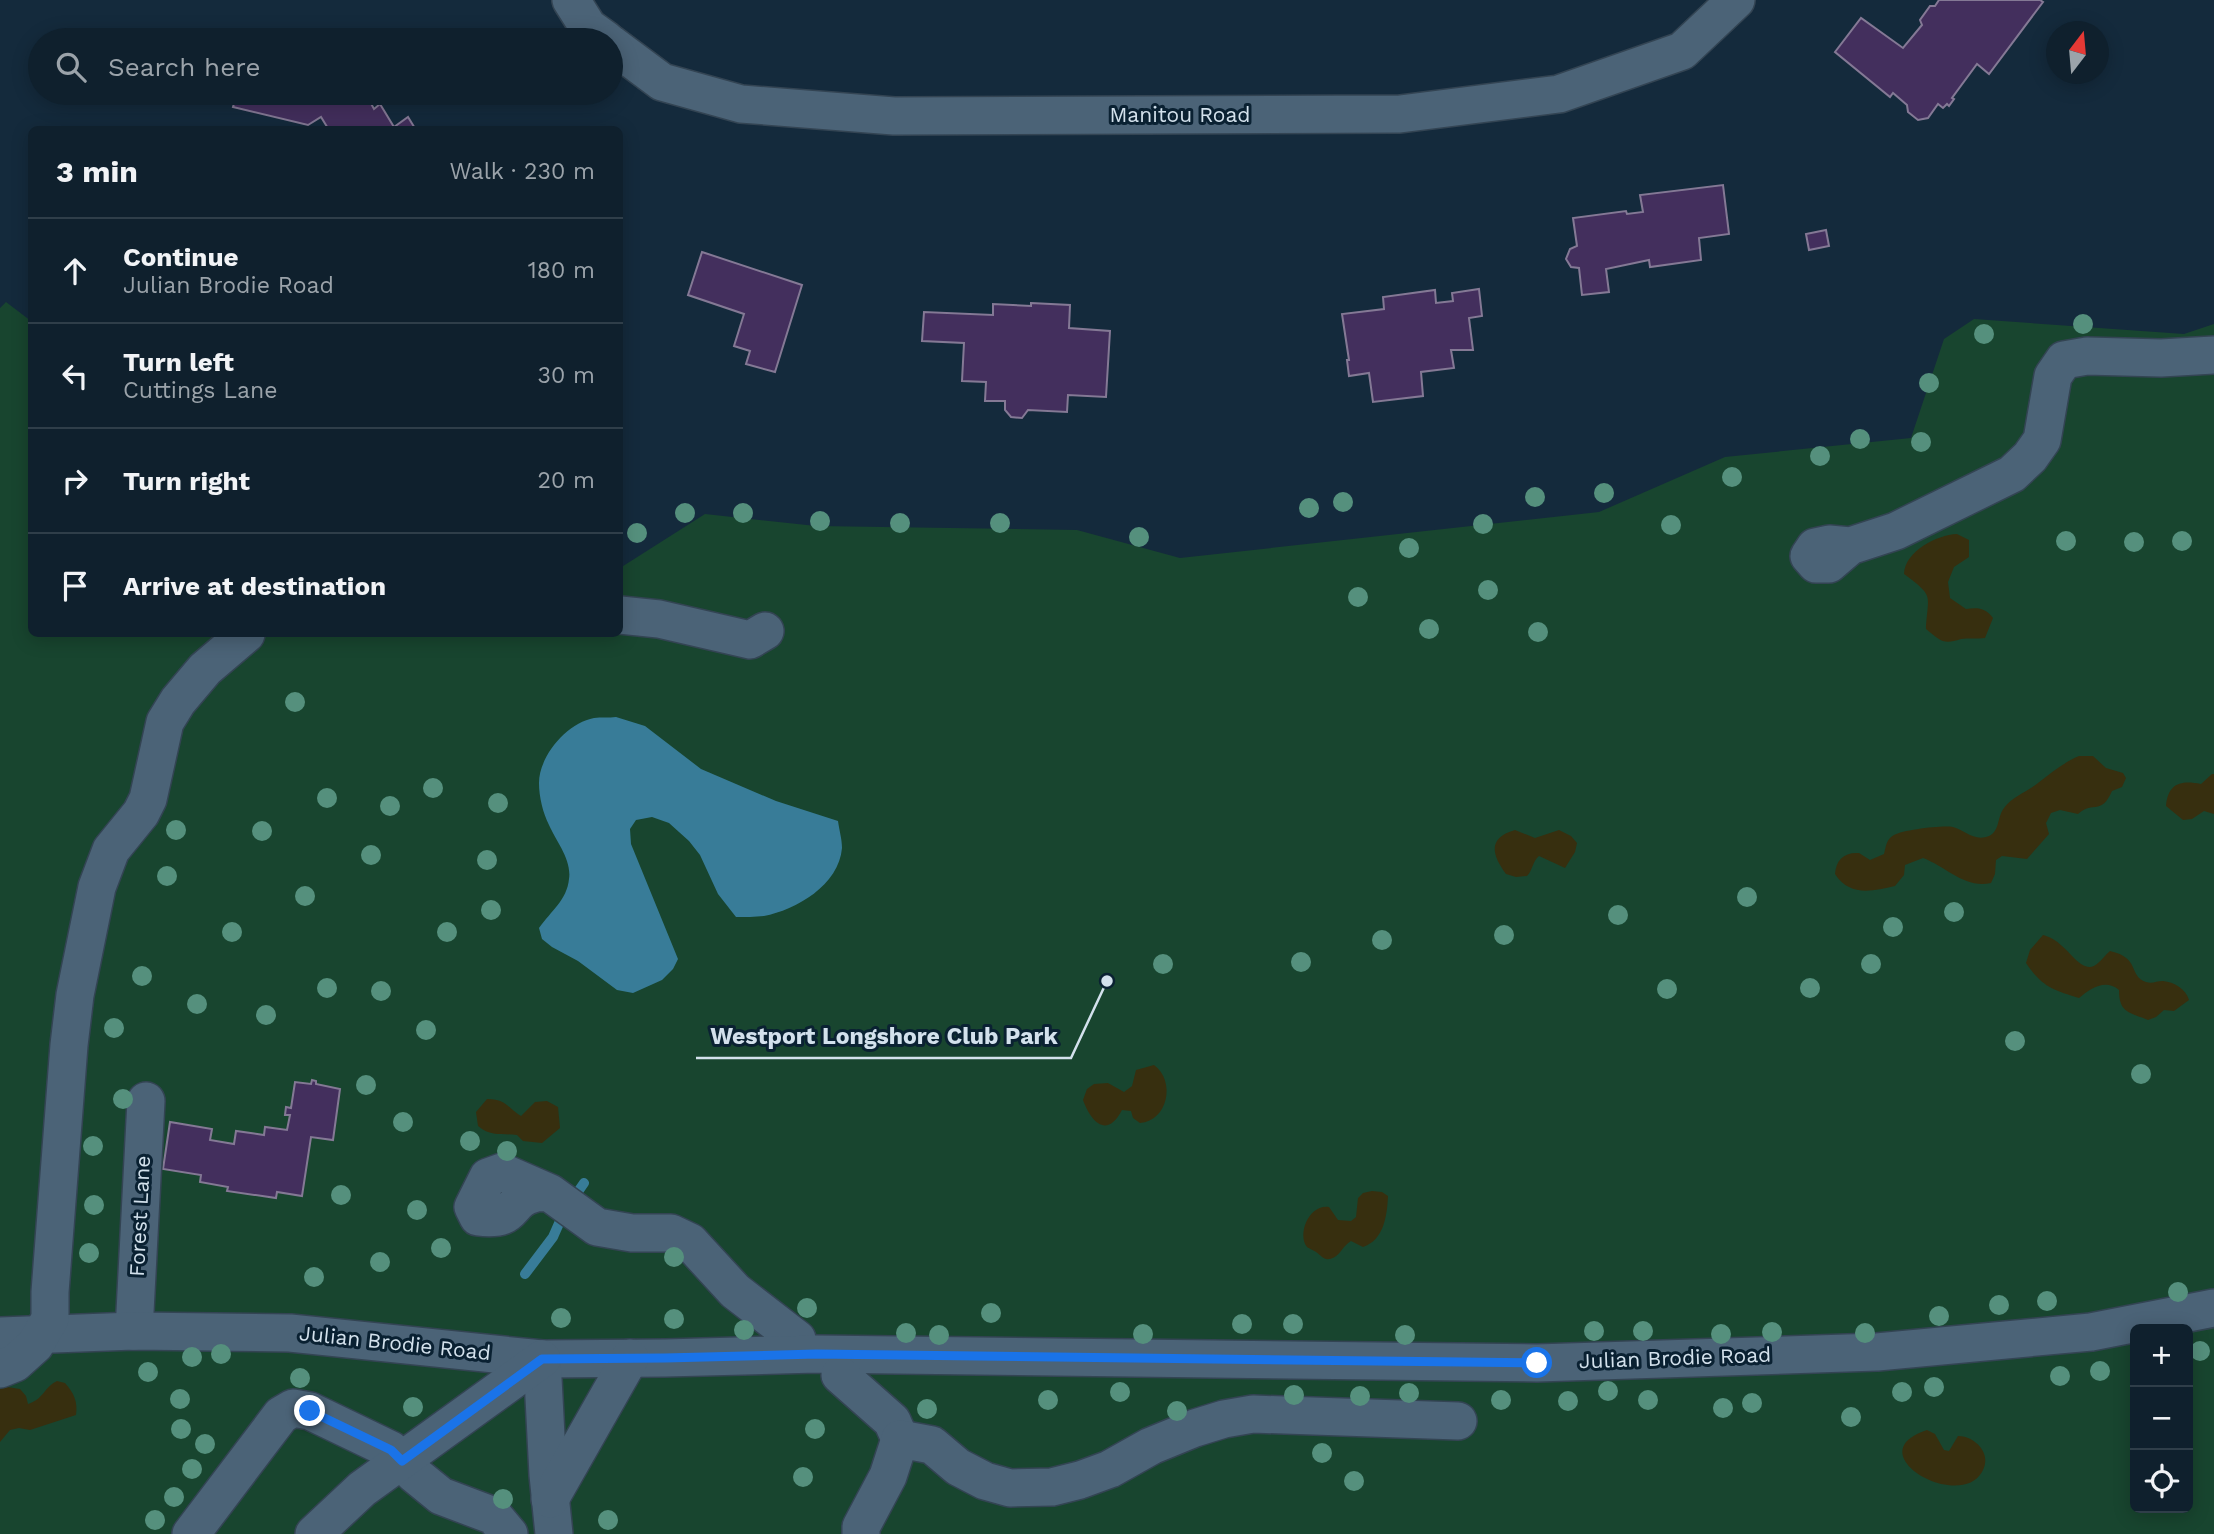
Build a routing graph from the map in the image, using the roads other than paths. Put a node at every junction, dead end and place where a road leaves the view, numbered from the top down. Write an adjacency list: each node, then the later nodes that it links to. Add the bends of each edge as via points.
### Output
1 (571, 0): 3 (street)
2 (1736, 0): 4 (street, Manitou Road, via 1682,51 1559,94 1400,114 894,116 741,104 662,82)
3 (589, 28)
4 (623, 53)
5 (2214, 355): 6 (street, via 2064,360 2053,376 2042,440 2012,474 1896,531)
6 (1850, 546)
7 (623, 615): 8 (street, via 750,640)
8 (765, 631)
9 (242, 637): 14 (street, via 205,669 165,722 148,799 111,850 97,887 68,1056 50,1319)
10 (146, 1101): 13 (street, Forest Lane)
11 (550, 1193): 16 (street, via 597,1227 671,1233 690,1241 735,1291)
12 (2214, 1308): 18 (street, Julian Brodie Road, via 2091,1332 1863,1353 1537,1363 830,1354)
13 (134, 1331): 14 (street, Julian Brodie Road); 17 (street, Julian Brodie Road, via 290,1333)
14 (39, 1335): 15 (street, Julian Brodie Road); 19 (street, via 29,1351)
15 (0, 1336)
16 (797, 1339)
17 (542, 1359): 18 (street, Julian Brodie Road); 23 (street); 24 (street)
18 (630, 1359): 24 (street)
19 (0, 1369)
20 (841, 1375): 22 (street, via 891,1421)
21 (1458, 1421): 22 (street, via 1224,1419 1151,1446 1110,1469 1052,1487 1010,1488 985,1481 958,1467 932,1445)
22 (900, 1439): 25 (street, via 888,1476)
23 (402, 1461): 26 (street, via 358,1432 293,1408 281,1415); 27 (street, via 362,1489); 28 (street, via 441,1496 494,1516)
24 (552, 1516)
25 (855, 1532)
26 (191, 1534)
27 (314, 1534)
28 (509, 1534)

